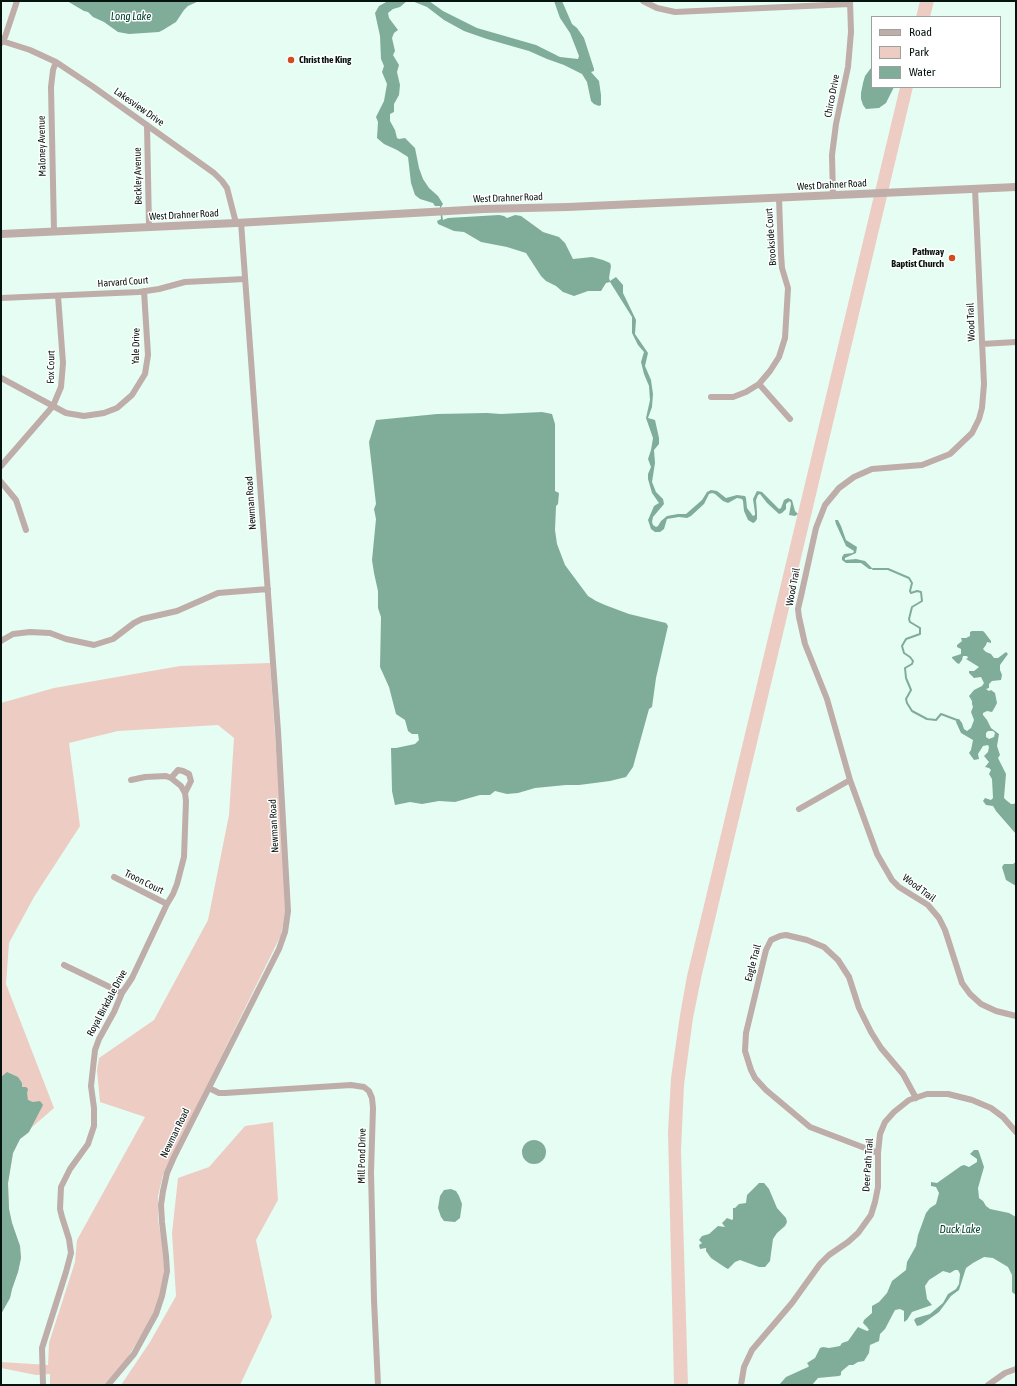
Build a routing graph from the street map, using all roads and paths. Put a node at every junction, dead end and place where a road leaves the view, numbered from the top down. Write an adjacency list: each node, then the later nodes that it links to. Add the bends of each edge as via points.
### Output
1 (17, 1): 4 (street)
2 (643, 1): 3 (street, via 657,8 675,12)
3 (850, 3): 9 (street, Chirco Drive, via 848,67 832,155)
4 (2, 42): 5 (street, Lakesview Drive, via 30,50)
5 (56, 62): 6 (street, Lakesview Drive); 13 (street, Maloney Avenue, via 51,87)
6 (147, 125): 11 (street, Lakesview Drive, via 222,181 227,188); 12 (street, Beckley Avenue)
7 (1016, 187): 8 (street, West Drahner Road)
8 (975, 189): 9 (street, West Drahner Road); 20 (street, Wood Trail)
9 (833, 196): 10 (street, West Drahner Road)
10 (779, 198): 11 (street, West Drahner Road, via 484,209); 22 (street, Brookside Court, via 780,254 788,288 785,338 779,357)
11 (238, 222): 12 (street, West Drahner Road); 15 (street, Newman Road)
12 (149, 227): 13 (street, West Drahner Road)
13 (54, 231): 14 (street, West Drahner Road)
14 (1, 234)
15 (245, 279): 16 (street, Harvard Court, via 185,282); 29 (street, Newman Road)
16 (144, 291): 17 (street, Harvard Court); 24 (street, Yale Drive, via 148,356 145,374 132,395 118,408 104,414 84,416 66,413)
17 (58, 296): 18 (street, Harvard Court); 24 (street, Fox Court, via 63,377)
18 (1, 298)
19 (1016, 342): 20 (street)
20 (982, 344): 33 (street, Wood Trail, via 982,408 972,433 963,443 950,454 922,465 872,469 854,477 839,488 825,505 816,528 798,609 799,617 805,644 827,699)
21 (1, 378): 24 (street, Yale Drive)
22 (759, 384): 23 (street, Brookside Court, via 733,397); 25 (street)
23 (711, 397)
24 (53, 406): 26 (street, Fox Court)
25 (790, 419)
26 (1, 466)
27 (1, 482): 28 (street, via 16,500)
28 (26, 530)
29 (268, 589): 30 (street, via 218,592 177,611 142,619 113,638 94,645 50,633 30,632 13,634); 41 (street, Newman Road, via 288,911 279,949)
30 (1, 641)
31 (171, 778): 32 (street, Royal Birkdale Drive, via 156,776); 34 (street); 34 (street, Royal Birkdale Drive, via 178,770 189,774 191,781)
32 (131, 780)
33 (850, 780): 35 (street); 40 (street, Wood Trail, via 880,860 899,887 928,905 939,918 966,989 981,1004)
34 (185, 793): 37 (street, Royal Birkdale Drive, via 184,857 177,884)
35 (799, 809)
36 (114, 877): 37 (street, Troon Court)
37 (166, 904): 39 (street, Royal Birkdale Drive, via 132,978)
38 (64, 965): 39 (street)
39 (122, 993): 46 (street, Royal Birkdale Drive, via 95,1050 91,1080 94,1108 92,1135 61,1187 61,1213 70,1239 71,1254 42,1348)
40 (1016, 1016)
41 (209, 1088): 47 (street, Newman Road, via 174,1156 162,1191 166,1271 156,1314 134,1354); 48 (street, Mill Pond Drive, via 225,1093 351,1085 364,1087 369,1091 373,1108 371,1172)
42 (916, 1098): 43 (street, Deer Path Trail, via 927,1094 948,1094 972,1100 991,1108); 44 (street, Deer Path Trail, via 901,1106 885,1122 880,1134); 44 (street, Eagle Trail, via 903,1074 871,1032 859,1008 849,977 838,960 824,948 807,940 786,935 771,940 766,950 746,1033 745,1051 751,1070 766,1090 810,1126)
43 (1016, 1132)
44 (878, 1153): 49 (street, Deer Path Trail, via 878,1187 871,1214 858,1233 820,1264 794,1301 752,1350 744,1367)
45 (1016, 1369): 50 (street)
46 (42, 1385)
47 (108, 1385)
48 (378, 1385)
49 (741, 1385)
50 (988, 1385)

